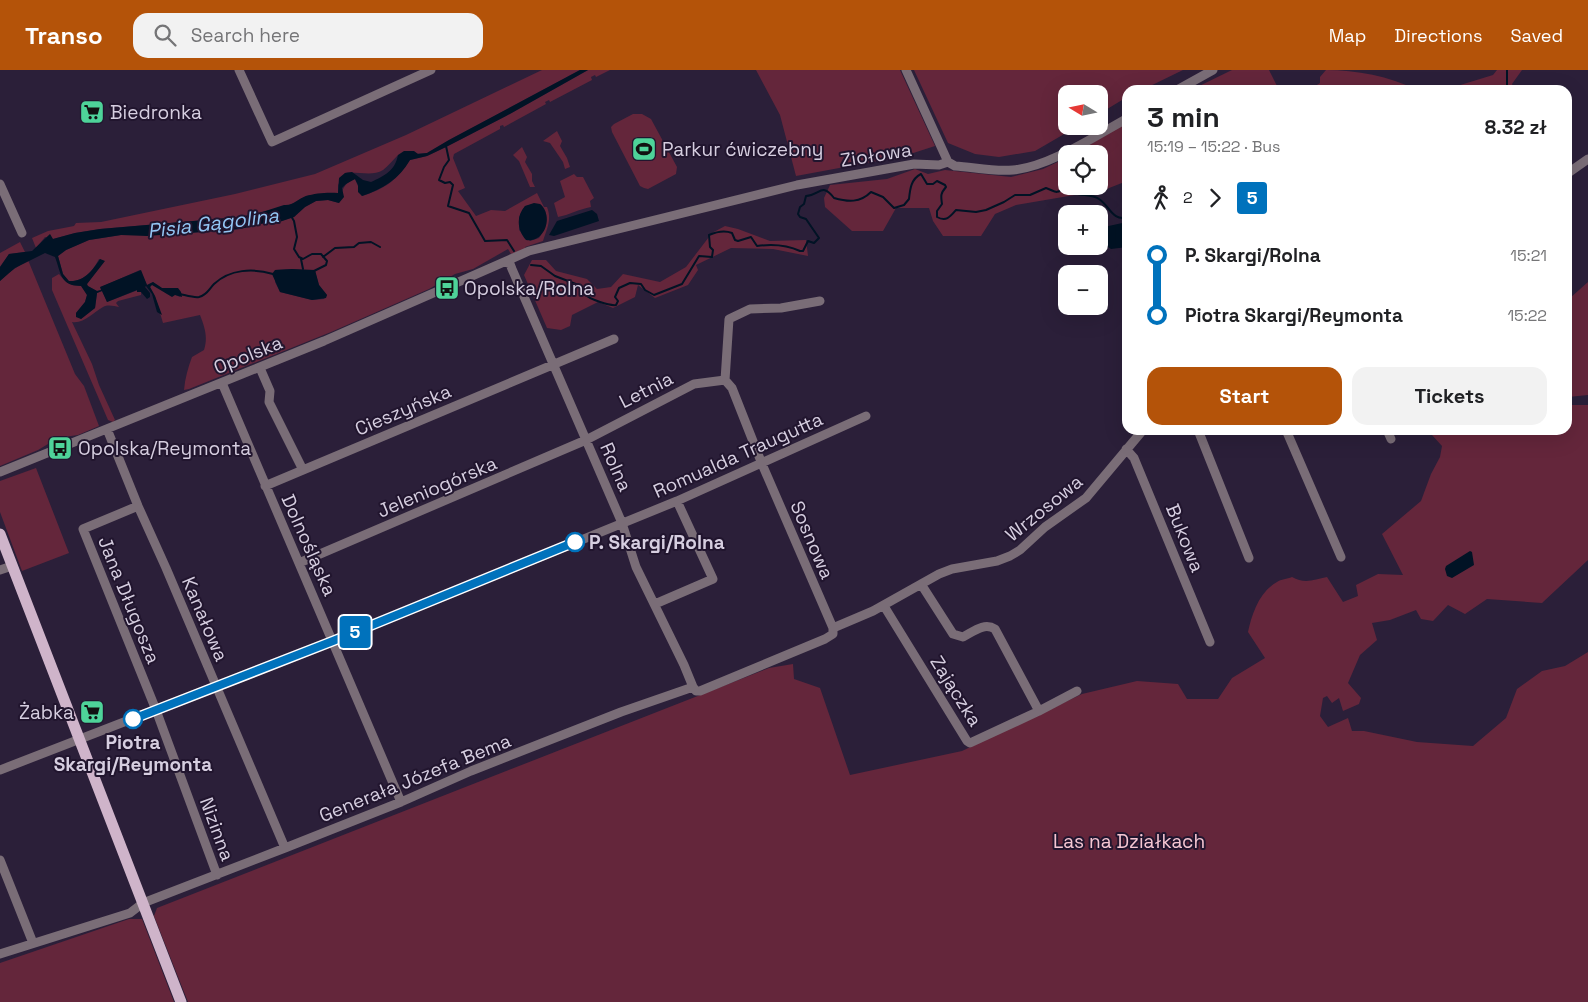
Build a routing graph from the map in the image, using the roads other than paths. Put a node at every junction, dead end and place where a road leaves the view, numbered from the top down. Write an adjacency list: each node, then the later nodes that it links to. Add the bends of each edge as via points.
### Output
1 (239, 70): 2 (street, via 272,142)
2 (431, 70)
3 (906, 70): 8 (street)
4 (1213, 70): 5 (street)
5 (1186, 85)
6 (1122, 121): 8 (street, Ziołowa, via 1029,168 1010,171 955,166)
7 (1588, 159): 9 (street)
8 (948, 162): 12 (street, Ziołowa, via 914,164 797,185 529,251)
9 (1572, 170)
10 (0, 184): 11 (street)
11 (22, 232)
12 (509, 260): 15 (street, Rolna); 16 (street, Opolska)
13 (820, 302): 17 (street, via 750,309 729,319)
14 (614, 339): 15 (street, Cieszyńska)
15 (553, 364): 26 (street, Rolna); 29 (street, Cieszyńska)
16 (260, 368): 18 (street, Opolska); 29 (street, via 270,392 269,402)
17 (725, 380): 26 (street, Letnia, via 694,384); 28 (street, Sosnowa, via 732,388)
18 (222, 383): 20 (street, Opolska); 31 (street, Dolnośląska)
19 (866, 416): 28 (street, Romualda Traugutta)
20 (107, 429): 30 (street, Opolska); 33 (street, Kanałowa)
21 (1139, 435): 27 (street, Wrzosowa)
22 (1200, 435): 37 (street)
23 (1288, 435): 36 (street)
24 (1389, 435): 25 (street)
25 (1391, 439)
26 (586, 440): 34 (street, Rolna); 38 (street, Jeleniogórska)
27 (1126, 449): 41 (street, Wrzosowa, via 1086,498 1045,527 1020,550 998,561 952,569); 46 (street, Bukowa, via 1134,458)
28 (762, 464): 32 (street, Romualda Traugutta); 44 (street, Sosnowa)
29 (303, 470): 31 (street, Cieszyńska)
30 (0, 472)
31 (265, 486): 38 (street, Dolnośląska)
32 (677, 501): 34 (street, Romualda Traugutta); 42 (street, via 713,579)
33 (138, 506): 47 (street, Kanałowa); 50 (street, Jana Długosza, via 83,529)
34 (622, 523): 42 (street, Rolna, via 636,567); 45 (street, Romualda Traugutta)
35 (0, 534): 39 (main road)
36 (1341, 557)
37 (1249, 558)
38 (300, 563): 45 (street, Dolnośląska)
39 (12, 566): 40 (street); 52 (main road)
40 (0, 570)
41 (921, 584): 43 (street, Wrzosowa); 51 (street, via 953,634 963,637 984,626 995,629)
42 (655, 604): 48 (street, Rolna)
43 (884, 606): 44 (street, Wrzosowa); 51 (street, Zajączka, via 968,742)
44 (833, 628): 48 (street, Generała Józefa Bema, via 833,634 826,640 704,689 696,691)
45 (333, 641): 47 (street, Romualda Traugutta); 54 (street, Dolnośląska)
46 (1210, 642)
47 (216, 687): 50 (street, Romualda Traugutta); 55 (street, Kanałowa)
48 (693, 687): 54 (street, Generała Józefa Bema, via 620,712)
49 (1076, 691): 51 (street, Zajączka)
50 (156, 710): 52 (street, Romualda Traugutta); 57 (street, Nizinna)
51 (1039, 711)
52 (79, 740): 53 (street, Romualda Traugutta); 58 (main road)
53 (0, 770)
54 (401, 802): 55 (street, Generała Józefa Bema)
55 (285, 848): 57 (street, Generała Józefa Bema)
56 (0, 860): 59 (street)
57 (217, 875): 58 (street, Generała Józefa Bema)
58 (143, 903): 59 (street, Generała Józefa Bema, via 122,916); 61 (main road)
59 (33, 942): 60 (street, Generała Józefa Bema)
60 (0, 954)
61 (181, 1002)

